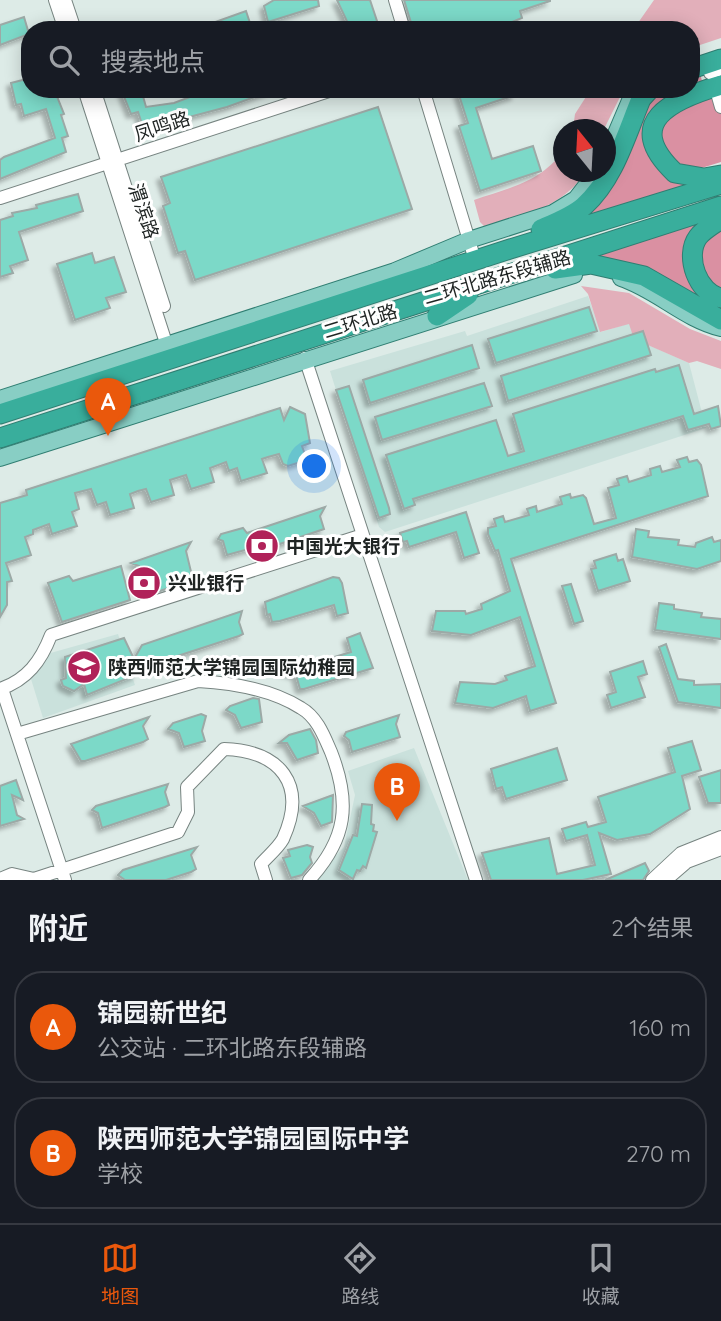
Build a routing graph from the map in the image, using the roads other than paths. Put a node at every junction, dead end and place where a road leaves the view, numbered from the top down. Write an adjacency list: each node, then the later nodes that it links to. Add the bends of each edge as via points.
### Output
1 (55, 0): 4 (street)
2 (65, 0): 5 (street)
3 (395, 0): 6 (street)
4 (62, 21)
5 (72, 21)
6 (401, 21)
7 (721, 50): 8 (main road)
8 (709, 70): 16 (street)
9 (88, 98): 18 (street, 渭滨路)
10 (96, 98): 18 (street, 渭滨路)
11 (308, 98): 18 (street, 凤鸣路)
12 (427, 98): 24 (street)
13 (631, 98): 17 (main road)
14 (642, 98): 25 (highway, via 607,177 583,207)
15 (676, 98): 19 (highway, via 657,116 653,147 660,160 675,173 704,178)
16 (721, 107)
17 (616, 134)
18 (113, 162): 22 (street, 凤鸣路); 31 (street, 渭滨路)
19 (721, 175)
20 (589, 182): 24 (main road, 二环北路东段辅路, via 576,199 553,213)
21 (721, 184): 25 (highway, 二环北路)
22 (0, 198)
23 (720, 215): 26 (highway, 二环北路); 27 (highway, via 698,237 693,250 696,274 706,290)
24 (469, 240): 25 (street); 31 (main road, 二环北路东段辅路, via 395,271)
25 (481, 258): 34 (highway, 二环北路)
26 (498, 278): 28 (highway); 29 (highway, via 592,264 644,276); 35 (highway, 二环北路)
27 (721, 298)
28 (437, 316): 30 (main road, 二环北路东段辅路, via 566,276 599,274 634,282 700,321); 32 (main road, 二环北路东段辅路)
29 (721, 320)
30 (721, 328)
31 (171, 344): 33 (main road, 二环北路东段辅路)
32 (305, 358): 36 (main road, 二环北路东段辅路); 37 (street)
33 (0, 399)
34 (0, 414)
35 (0, 438)
36 (0, 457)
37 (363, 535): 38 (street, via 51,635 28,675); 46 (street)
38 (1, 689): 39 (street)
39 (17, 734): 42 (street); 45 (street, via 198,681 273,694 304,709 322,730 342,785 344,809 339,835)
40 (721, 837): 47 (street, via 681,853)
41 (721, 849): 48 (street, via 687,862)
42 (63, 875): 43 (street); 44 (street, via 178,832 188,812 187,787 224,750 247,750 272,760 287,776 290,815 282,841 261,864)
43 (0, 878)
44 (266, 880)
45 (309, 880)
46 (476, 880)
47 (652, 880)
48 (666, 880)

